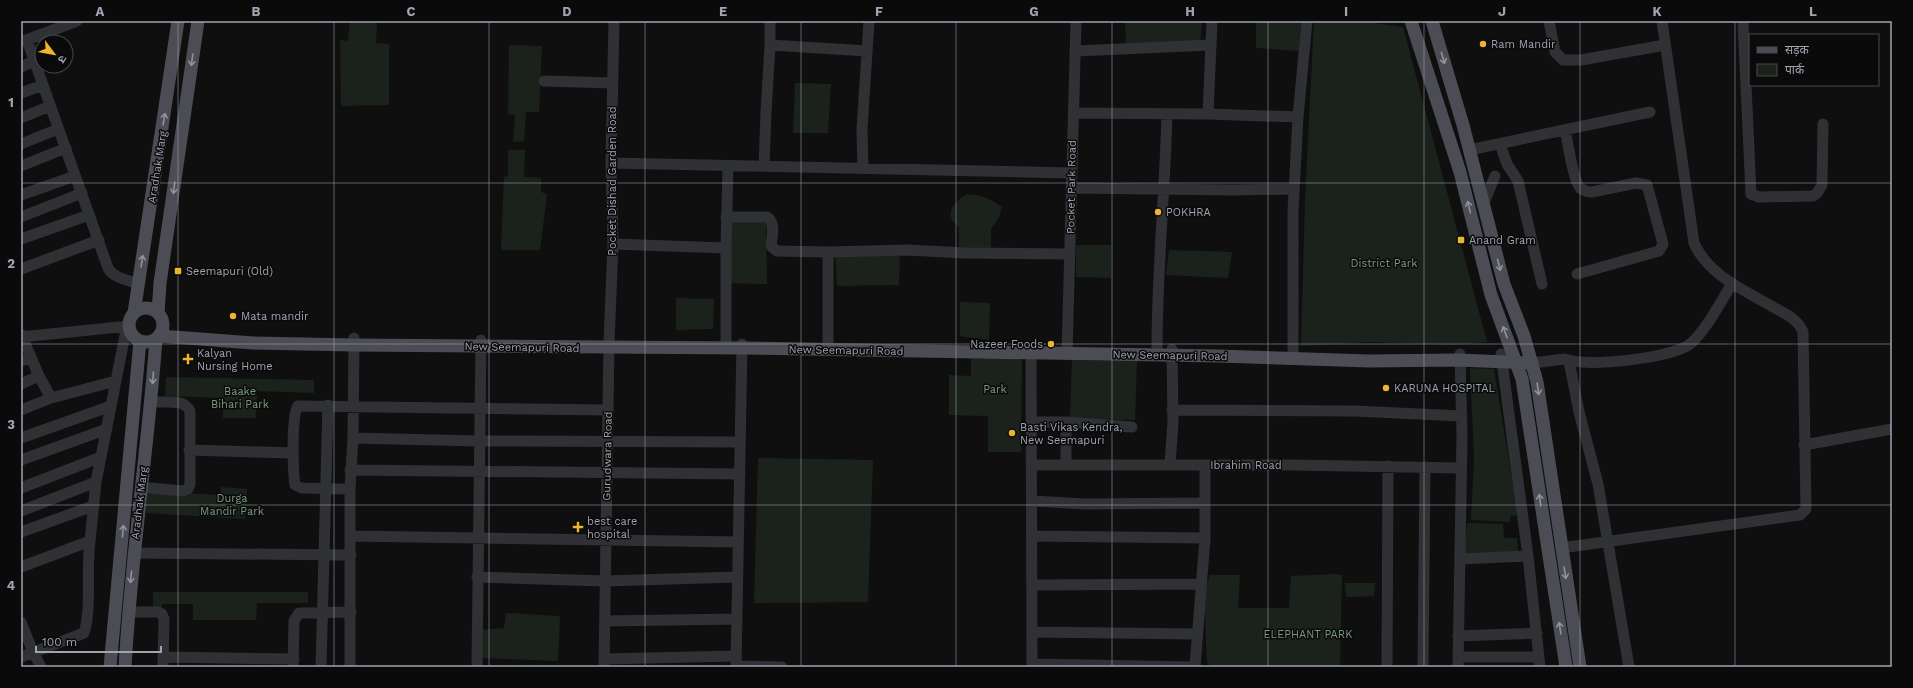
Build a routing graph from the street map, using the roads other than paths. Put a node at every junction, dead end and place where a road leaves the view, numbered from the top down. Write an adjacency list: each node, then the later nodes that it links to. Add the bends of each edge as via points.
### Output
1 (77, 21): 17 (street)
2 (178, 21): 69 (main road, Aradhak Marg, one-way to 2)
3 (198, 21): 73 (main road, Aradhak Marg, one-way to 73, via 160,283)
4 (614, 21): 27 (street, Pocket Dishad Garden Road)
5 (770, 21): 18 (street)
6 (869, 21): 21 (street)
7 (1076, 21): 22 (street, Pocket Park Road)
8 (1212, 21): 19 (street)
9 (1307, 21): 35 (street)
10 (1411, 21): 90 (main road, one-way to 10, via 1460,172)
11 (1432, 21): 16 (main road)
12 (1441, 21): 16 (main road)
13 (1549, 21): 20 (street, via 1555,52 1563,60 1581,60)
14 (1662, 21): 20 (street)
15 (1743, 21): 37 (street, via 1751,194 1754,197 1813,196 1817,193 1822,185)
16 (1438, 40): 43 (main road, one-way to 43)
17 (24, 41): 23 (street)
18 (770, 45): 21 (street); 47 (street)
19 (1210, 45): 22 (street); 34 (street)
20 (1665, 45): 71 (street, via 1694,243 1701,257)
21 (867, 51): 48 (street, via 862,129)
22 (1076, 51): 32 (street, Pocket Park Road)
23 (34, 62): 24 (street)
24 (21, 67)
25 (39, 74): 28 (street)
26 (544, 81): 27 (street)
27 (612, 83): 44 (street, Pocket Dishad Garden Road)
28 (43, 85): 29 (street); 30 (street)
29 (21, 93)
30 (50, 106): 36 (street); 38 (street)
31 (1650, 112): 39 (street)
32 (1072, 113): 33 (street); 49 (street, Pocket Park Road)
33 (1167, 114): 34 (street); 53 (street)
34 (1208, 114): 35 (street)
35 (1298, 117): 54 (street)
36 (21, 118)
37 (1823, 124)
38 (58, 129): 40 (street); 42 (street)
39 (1566, 130): 41 (street); 68 (street, via 1577,181 1586,192 1636,183 1647,185 1663,244 1659,251)
40 (21, 144)
41 (1500, 144): 43 (street); 70 (street, via 1507,164 1518,181)
42 (66, 148): 45 (street); 50 (street)
43 (1469, 150): 57 (main road)
44 (611, 163): 46 (street); 63 (street, Pocket Dishad Garden Road)
45 (21, 166)
46 (728, 166): 47 (street); 59 (street)
47 (764, 166): 48 (street)
48 (863, 168): 49 (street)
49 (1071, 172): 52 (street, Pocket Park Road)
50 (75, 176): 55 (street); 56 (street)
51 (1495, 176): 57 (street)
52 (1071, 188): 53 (street); 66 (street, Pocket Park Road)
53 (1165, 189): 54 (street); 84 (street, via 1157,286)
54 (1294, 189): 88 (street)
55 (82, 193): 58 (street); 60 (street)
56 (21, 195)
57 (1484, 205): 92 (main road, one-way to 92, via 1504,284)
58 (89, 215): 61 (street); 62 (street)
59 (726, 216): 64 (street); 65 (street, via 771,219 771,246 777,251)
60 (21, 217)
61 (21, 239)
62 (99, 240): 67 (street); 69 (street, via 111,273)
63 (613, 244): 64 (street); 81 (street, Pocket Dishad Garden Road)
64 (726, 248): 80 (street)
65 (828, 252): 66 (street, via 908,250); 82 (street)
66 (1069, 254): 85 (street, Pocket Park Road)
67 (21, 269)
68 (1577, 274)
69 (139, 284): 72 (main road, Aradhak Marg)
70 (1542, 284)
71 (1732, 284): 93 (street, via 1700,332 1682,350 1594,364); 117 (street, via 1794,319 1803,332)
72 (134, 313): 73 (main road, via 146,308); 74 (main road)
73 (158, 313): 76 (main road, via 163,321)
74 (128, 325): 75 (street); 77 (main road, via 132,335); 95 (street)
75 (21, 336): 91 (street)
76 (159, 336): 77 (main road, via 147,342); 78 (main road, New Seemapuri Road); 98 (main road, Aradhak Marg, one-way to 98)
77 (140, 341): 184 (main road, Aradhak Marg, one-way to 77)
78 (354, 342): 79 (main road, New Seemapuri Road); 101 (street)
79 (480, 343): 81 (main road, New Seemapuri Road); 102 (street)
80 (726, 344): 81 (main road, New Seemapuri Road); 83 (main road, New Seemapuri Road)
81 (609, 345): 83 (main road, New Seemapuri Road); 104 (street, Gurudwara Road)
82 (828, 345): 83 (main road, New Seemapuri Road); 85 (main road, New Seemapuri Road)
83 (742, 346): 87 (main road, New Seemapuri Road); 116 (street)
84 (1157, 349): 85 (main road, New Seemapuri Road); 86 (main road, New Seemapuri Road)
85 (1067, 351): 86 (main road, New Seemapuri Road); 87 (main road, New Seemapuri Road)
86 (1172, 352): 88 (main road, New Seemapuri Road); 105 (street)
87 (1031, 353): 107 (street)
88 (1293, 355): 89 (main road, New Seemapuri Road)
89 (1461, 357): 90 (main road, New Seemapuri Road); 106 (street)
90 (1507, 358): 92 (main road, New Seemapuri Road); 155 (street); 194 (main road, one-way to 90, via 1522,379)
91 (26, 359): 94 (street)
92 (1531, 359): 93 (street); 151 (main road, one-way to 151, via 1537,382)
93 (1569, 361): 150 (street, via 1579,412 1594,463)
94 (39, 376): 96 (street); 97 (street)
95 (116, 381): 97 (street); 100 (street)
96 (21, 384)
97 (51, 398): 103 (street)
98 (151, 402): 118 (street, via 182,403 188,407); 152 (main road, Aradhak Marg)
99 (328, 405): 101 (street); 119 (street, via 298,406); 136 (street)
100 (111, 406): 110 (street); 112 (street)
101 (353, 406): 102 (street); 113 (street)
102 (480, 408): 104 (street); 115 (street)
103 (21, 410)
104 (608, 410): 114 (street, Gurudwara Road)
105 (1172, 410): 106 (street, via 1355,411); 124 (street)
106 (1462, 416): 128 (street)
107 (1032, 422): 108 (street); 122 (street)
108 (1066, 422): 109 (street); 123 (street)
109 (1132, 427)
110 (107, 429): 120 (street); 121 (street)
111 (1892, 429): 117 (street)
112 (21, 438)
113 (353, 438): 115 (street); 129 (street)
114 (608, 440): 115 (street); 116 (street); 131 (street, Gurudwara Road)
115 (479, 441): 130 (street)
116 (740, 442): 132 (street)
117 (1804, 445): 150 (street, via 1806,509 1800,515)
118 (189, 450): 119 (street); 135 (street, via 188,489 183,491)
119 (293, 453): 136 (street, via 294,480 297,488)
120 (101, 457): 133 (street); 134 (street)
121 (21, 460)
122 (1032, 465): 123 (street, Ibrahim Road); 138 (street)
123 (1066, 465): 124 (street, Ibrahim Road)
124 (1170, 465): 125 (street, Ibrahim Road)
125 (1205, 465): 126 (street, Ibrahim Road); 139 (street)
126 (1388, 466): 127 (street, Ibrahim Road); 192 (street)
127 (1425, 467): 128 (street, Ibrahim Road); 193 (street)
128 (1460, 468): 156 (street)
129 (350, 470): 130 (street); 137 (street)
130 (479, 470): 131 (street); 145 (street)
131 (607, 472): 132 (street); 148 (street, Gurudwara Road)
132 (740, 474): 149 (street)
133 (96, 482): 140 (street); 141 (street)
134 (21, 488)
135 (150, 488)
136 (326, 489): 137 (street); 153 (street)
137 (350, 489): 143 (street)
138 (1032, 501): 139 (street, via 1085,504); 144 (street)
139 (1204, 503): 146 (street)
140 (93, 506): 142 (street); 147 (street)
141 (21, 511)
142 (21, 532)
143 (350, 536): 145 (street); 154 (street)
144 (1032, 536): 146 (street); 162 (street)
145 (478, 538): 148 (street); 158 (street)
146 (1204, 538): 161 (street)
147 (90, 541): 157 (street); 174 (street, via 87,560 87,623 84,633)
148 (606, 541): 149 (street); 160 (street, Gurudwara Road)
149 (738, 542): 159 (street)
150 (1608, 542): 151 (street); 196 (street)
151 (1561, 548): 195 (main road, one-way to 195)
152 (133, 553): 153 (street); 163 (main road, Aradhak Marg, one-way to 163)
153 (325, 555): 154 (street); 164 (street)
154 (351, 555): 165 (street)
155 (1528, 556): 156 (street); 170 (street)
156 (1460, 559): 173 (street)
157 (21, 567)
158 (478, 577): 160 (street); 188 (street)
159 (738, 577): 160 (street); 166 (street)
160 (606, 581): 167 (street, Gurudwara Road)
161 (1201, 584): 162 (street); 171 (street)
162 (1032, 585): 169 (street)
163 (128, 612): 176 (street, via 162,614); 185 (main road, Aradhak Marg)
164 (322, 612): 165 (street); 179 (street, via 304,612 296,617); 186 (street)
165 (351, 612): 187 (street)
166 (737, 619): 167 (street); 181 (street)
167 (605, 621): 180 (street, Gurudwara Road)
168 (21, 622): 172 (street)
169 (1032, 632): 171 (street); 182 (street)
170 (1537, 632): 173 (street); 178 (street)
171 (1196, 634): 191 (street)
172 (23, 635): 174 (street)
173 (1458, 636): 177 (street)
174 (33, 652): 175 (street); 183 (street)
175 (21, 657)
176 (163, 662): 179 (street)
177 (1458, 662): 178 (street)
178 (1540, 662)
179 (294, 663)
180 (604, 663): 181 (street)
181 (736, 663): 189 (street)
182 (1032, 666): 191 (street)
183 (41, 667)
184 (110, 667)
185 (125, 667)
186 (321, 667)
187 (350, 667)
188 (477, 667)
189 (768, 667): 190 (street)
190 (782, 667)
191 (1195, 667)
192 (1387, 667)
193 (1423, 667)
194 (1566, 667)
195 (1580, 667)
196 (1630, 667)

